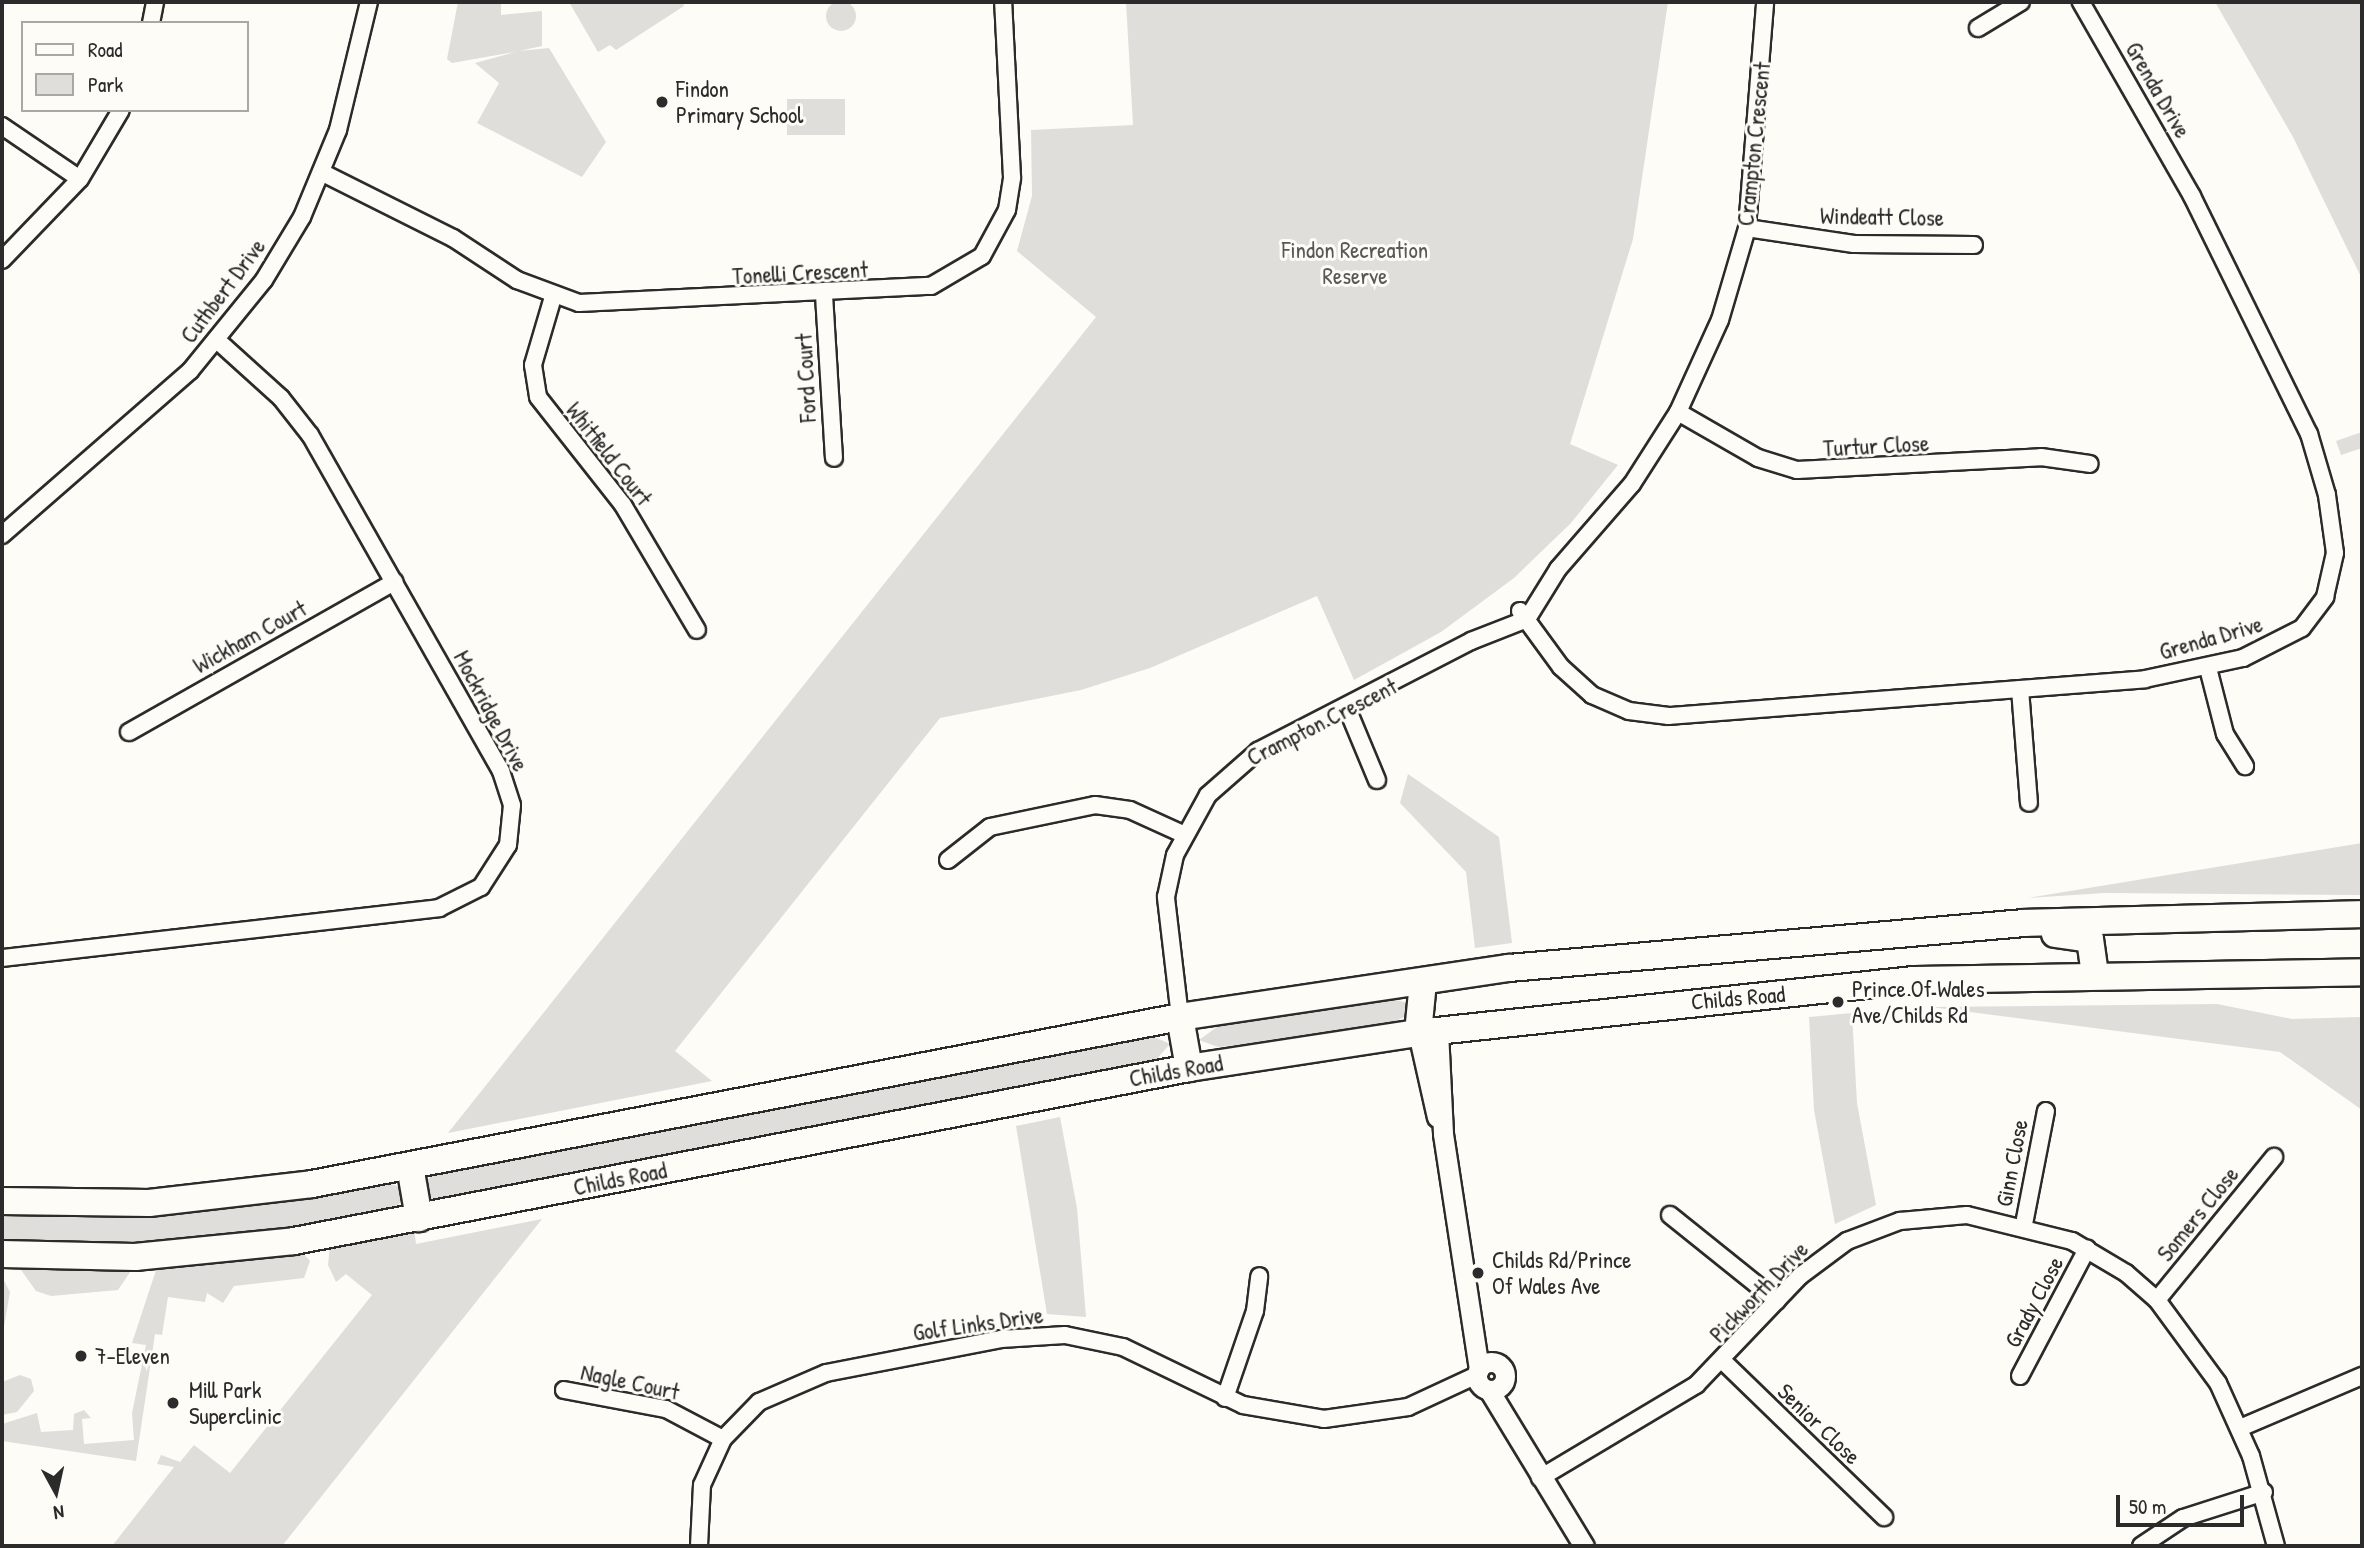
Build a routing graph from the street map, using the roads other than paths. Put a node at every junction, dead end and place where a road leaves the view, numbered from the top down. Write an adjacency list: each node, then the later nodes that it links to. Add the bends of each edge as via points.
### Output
1 (155, 2): 7 (street)
2 (369, 2): 11 (street, Cuthbert Drive, via 348,100)
3 (1003, 2): 16 (street, Tonelli Crescent, via 1013,177 999,232 982,256 939,284)
4 (1765, 2): 13 (street, Crampton Crescent)
5 (2021, 2): 8 (street)
6 (2081, 2): 26 (street, Grenda Drive, via 2192,196 2292,397 2332,516 2334,568 2314,615 2272,647)
7 (151, 21)
8 (1978, 27)
9 (120, 112): 12 (street)
10 (2, 126): 12 (street)
11 (319, 178): 17 (street, Tonelli Crescent, via 453,238); 18 (street, Cuthbert Drive, via 269,271)
12 (80, 179): 15 (street)
13 (1746, 229): 14 (street, Windeatt Close, via 1854,244); 19 (street, Crampton Crescent, via 1720,320)
14 (1974, 245)
15 (2, 260)
16 (824, 295): 17 (street, Tonelli Crescent, via 625,305); 20 (street, Ford Court)
17 (553, 297): 25 (street, Whitfield Court, via 533,365 538,397 623,505)
18 (218, 341): 22 (street, Cuthbert Drive); 23 (street, Mockridge Drive, via 296,415)
19 (1678, 412): 21 (street, Turtur Close, via 1758,458 1797,470 2041,457); 24 (street, Crampton Crescent, via 1632,484)
20 (834, 458)
21 (2090, 464)
22 (2, 535)
23 (394, 582): 29 (street, Wickham Court); 37 (street, Mockridge Drive, via 508,788 508,845 481,887 453,904 421,911)
24 (1524, 615): 27 (street, Grenda Drive, via 1575,682 1610,705 1650,715); 28 (street, Crampton Crescent)
25 (696, 629)
26 (2208, 668): 27 (street, Grenda Drive); 30 (street, via 2225,734)
27 (2020, 689): 32 (street)
28 (1347, 708): 31 (street); 33 (street, Crampton Crescent, via 1240,764)
29 (129, 732)
30 (2245, 766)
31 (1377, 780)
32 (2029, 803)
33 (1183, 834): 34 (street, via 1130,810 1095,805 997,824); 41 (street, Crampton Crescent, via 1165,921)
34 (948, 860)
35 (2362, 914): 36 (main road, via 2067,921)
36 (1837, 937): 39 (main road, via 2081,935 2096,947); 40 (main road, via 1621,955)
37 (2, 958)
38 (2362, 972): 39 (main road, Childs Road)
39 (2095, 975): 42 (main road, Childs Road, via 1915,981)
40 (1423, 982): 41 (main road); 42 (main road)
41 (1180, 1017): 43 (main road, Crampton Crescent); 46 (main road)
42 (1428, 1032): 43 (main road, Childs Road); 59 (street, via 1473,1318)
43 (1189, 1068): 49 (main road, Childs Road)
44 (2046, 1111): 50 (street, Ginn Close)
45 (2274, 1157): 54 (street, Somers Close)
46 (410, 1166): 47 (main road, via 205,1199); 49 (main road)
47 (2, 1201)
48 (1670, 1215): 55 (street)
49 (419, 1218): 52 (main road, Childs Road, via 204,1252)
50 (2024, 1224): 51 (street, Pickworth Drive); 55 (street, Pickworth Drive, via 1945,1214 1868,1230 1815,1262)
51 (2087, 1249): 54 (street, Pickworth Drive); 57 (street, Grady Close)
52 (2, 1254)
53 (1258, 1276): 61 (street, via 1255,1311)
54 (2157, 1300): 62 (street, Pickworth Drive, via 2202,1355)
55 (1777, 1301): 56 (street, Pickworth Drive)
56 (1724, 1362): 64 (street, Pickworth Drive, via 1677,1400); 66 (street, Senior Close)
57 (2020, 1376)
58 (2362, 1376): 62 (street)
59 (1488, 1378): 61 (street, Golf Links Drive, via 1379,1414 1324,1419 1267,1412); 64 (street)
60 (564, 1390): 63 (street, Nagle Court, via 666,1409)
61 (1225, 1398): 63 (street, Golf Links Drive, via 1123,1347 1032,1336 800,1380 758,1402)
62 (2240, 1428): 65 (street, Pickworth Drive)
63 (723, 1439): 67 (street, Golf Links Drive, via 702,1485)
64 (1540, 1478): 68 (street)
65 (2264, 1492): 69 (street, via 2183,1518); 70 (street, Pickworth Drive)
66 (1884, 1517)
67 (699, 1546)
68 (1584, 1546)
69 (2141, 1546)
70 (2276, 1546)

